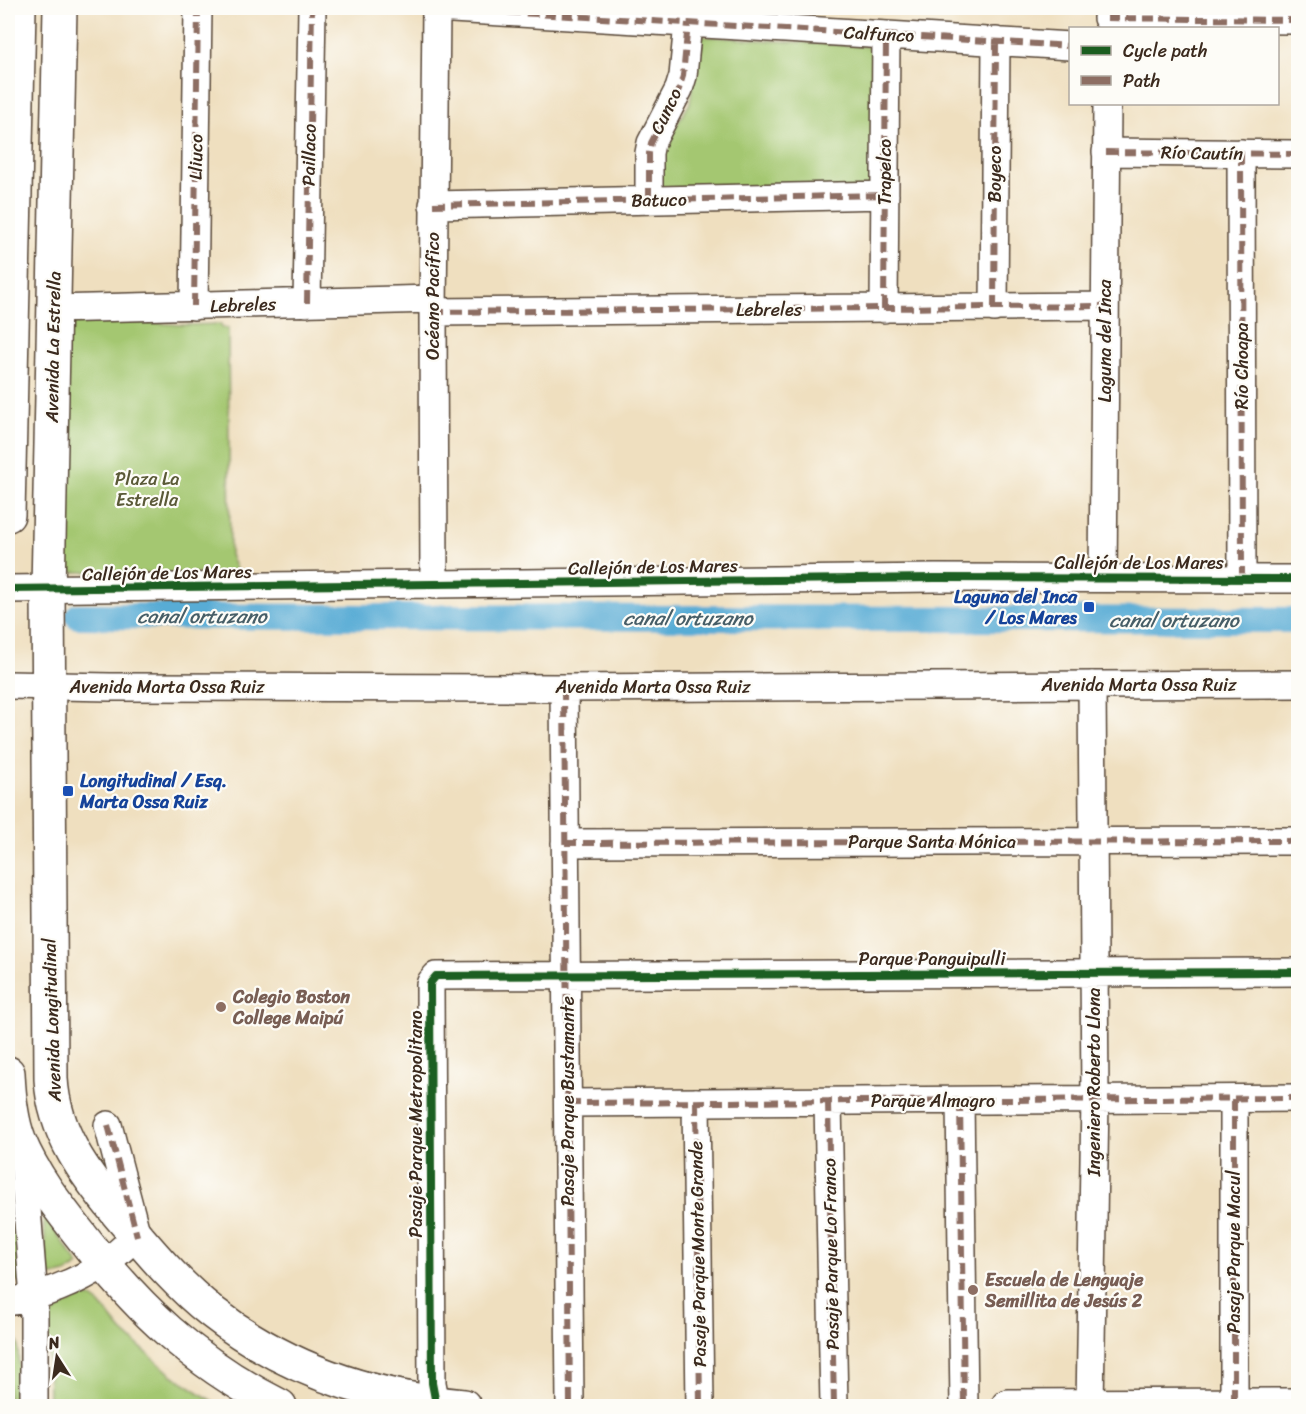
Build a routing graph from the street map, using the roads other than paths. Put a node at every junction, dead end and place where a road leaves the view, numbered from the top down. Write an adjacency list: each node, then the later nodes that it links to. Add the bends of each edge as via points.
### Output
1 (19, 8): 19 (main road)
2 (60, 8): 25 (main road, Avenida La Estrella)
3 (198, 8): 21 (street, Lliuco)
4 (312, 8): 20 (street, Paillaco)
5 (436, 8): 8 (street, Calfunco); 18 (street, Océano Pacífico)
6 (1107, 18): 7 (street)
7 (1299, 20)
8 (688, 23): 9 (street, Calfunco); 17 (street, Cunco, via 679,89 651,142)
9 (886, 35): 10 (street, Calfunco); 16 (street, Trapelco)
10 (996, 41): 11 (street, Calfunco); 24 (street, Boyeco)
11 (1069, 46)
12 (1107, 105): 13 (street, Laguna del Inca)
13 (1106, 152): 14 (street, Río Cautín); 23 (street, Laguna del Inca)
14 (1241, 153): 15 (street, Río Cautín); 29 (street, Río Choapa)
15 (1299, 154)
16 (885, 195): 17 (street, Batuco); 26 (street, Trapelco)
17 (649, 200): 18 (street, Batuco)
18 (433, 205): 22 (street, Océano Pacífico)
19 (10, 298): 27 (main road)
20 (307, 303): 21 (street, Lebreles); 22 (street, Lebreles)
21 (194, 306): 25 (street, Lebreles)
22 (433, 306): 26 (street, Lebreles); 31 (street, Océano Pacífico)
23 (1105, 306): 24 (street, Lebreles); 28 (street, Laguna del Inca)
24 (994, 308): 26 (street, Lebreles)
25 (54, 309): 33 (main road, Avenida La Estrella)
26 (884, 309)
27 (8, 515)
28 (1103, 578): 29 (street, Callejón de Los Mares); 31 (street, Callejón de Los Mares)
29 (1242, 579): 30 (street, Callejón de Los Mares)
30 (1299, 579)
31 (434, 585): 33 (street, Callejón de Los Mares)
32 (8, 589): 33 (street, Callejón de Los Mares)
33 (48, 589): 37 (main road, Avenida La Estrella)
34 (1299, 684): 36 (street, Avenida Marta Ossa Ruiz)
35 (8, 685): 37 (street, Avenida Marta Ossa Ruiz)
36 (1092, 685): 38 (street, Avenida Marta Ossa Ruiz); 40 (street, Ingeniero Roberto Llona)
37 (48, 686): 38 (street, Avenida Marta Ossa Ruiz); 55 (main road, Avenida Longitudinal, via 51,1092 78,1162)
38 (564, 688): 41 (street, Pasaje Parque Bustamante)
39 (1299, 841): 40 (street, Parque Santa Mónica)
40 (1094, 842): 41 (street, Parque Santa Mónica); 42 (street, Ingeniero Roberto Llona)
41 (566, 843): 44 (street, Pasaje Parque Bustamante)
42 (1095, 972): 43 (street, Parque Panguipulli); 44 (street, Parque Panguipulli); 47 (street, Ingeniero Roberto Llona)
43 (1299, 972)
44 (567, 976): 52 (street, Pasaje Parque Bustamante); 58 (street, Pasaje Parque Metropolitano, via 436,976 431,982 432,1383)
45 (8, 1073): 54 (main road, via 11,1111)
46 (1299, 1098): 48 (street, Parque Almagro)
47 (1095, 1099): 48 (street, Parque Almagro); 49 (street, Parque Almagro); 61 (street, Ingeniero Roberto Llona)
48 (1234, 1099): 59 (street, Pasaje Parque Macul)
49 (960, 1101): 51 (street, Parque Almagro); 67 (street)
50 (696, 1102): 51 (street, Parque Almagro); 52 (street, Parque Almagro); 65 (street, Pasaje Parque Monte Grande)
51 (828, 1102): 66 (street, Pasaje Parque Lo Franco)
52 (568, 1103): 64 (street, Pasaje Parque Bustamante)
53 (108, 1125): 55 (street)
54 (24, 1152): 56 (main road, via 57,1205); 57 (street)
55 (137, 1236): 56 (street); 58 (main road, Avenida Longitudinal, via 212,1312 277,1354 346,1383)
56 (103, 1264): 57 (street); 63 (main road, via 153,1318 194,1353)
57 (21, 1300): 62 (street)
58 (450, 1405)
59 (1234, 1405): 60 (main road); 61 (main road)
60 (1299, 1405)
61 (1090, 1406): 68 (main road)
62 (34, 1407)
63 (280, 1407)
64 (570, 1407)
65 (700, 1407)
66 (834, 1407)
67 (964, 1407)
68 (1008, 1407)

